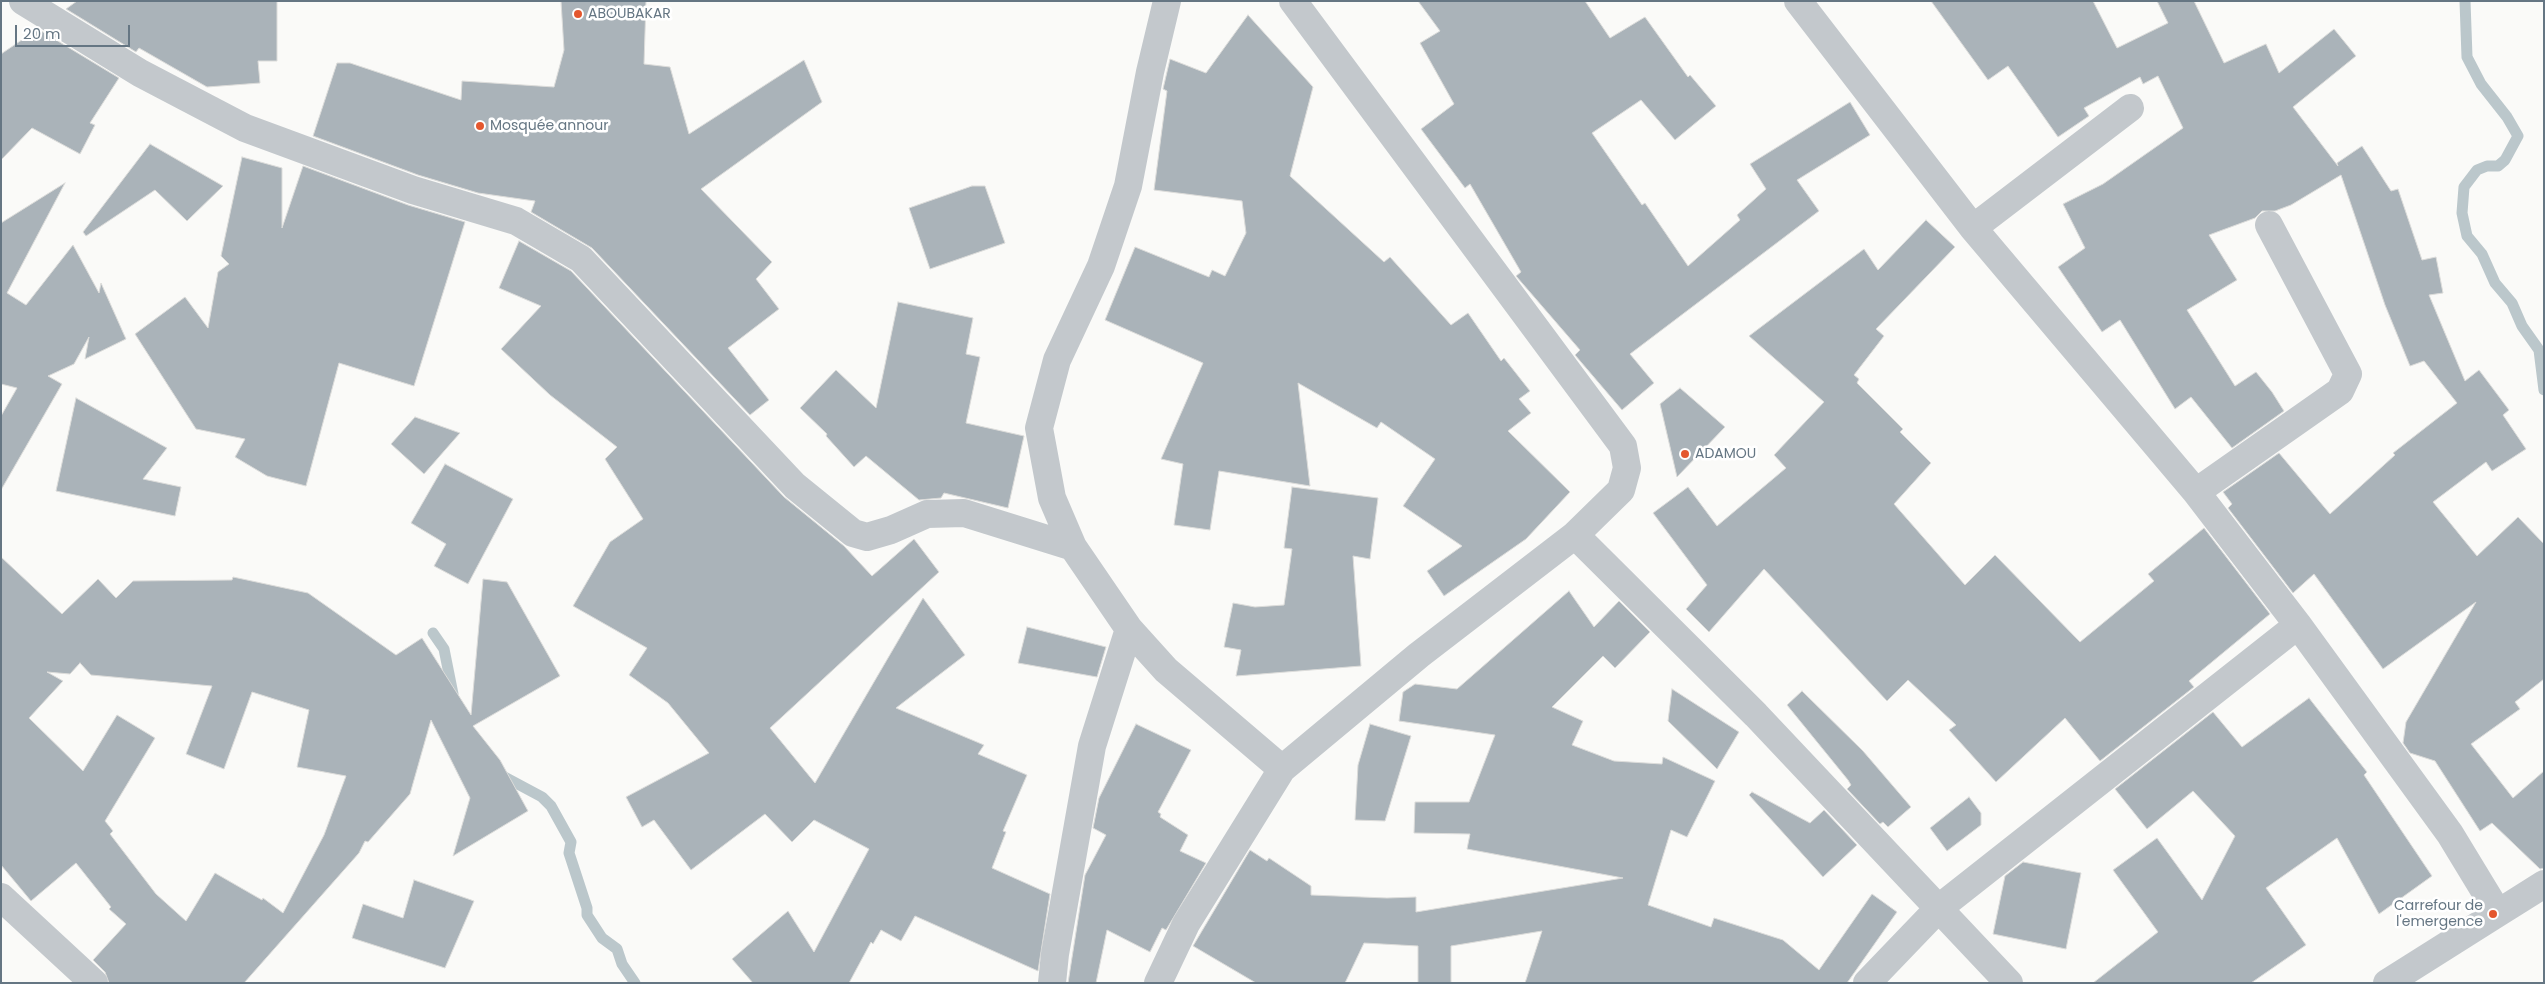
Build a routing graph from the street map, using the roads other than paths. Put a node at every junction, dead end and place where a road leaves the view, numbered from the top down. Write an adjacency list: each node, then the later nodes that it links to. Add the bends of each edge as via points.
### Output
1 (23, 1): 10 (street, via 140,73 245,128 413,190 516,220 580,259 795,486 852,533 867,537 927,514 964,513)
2 (1167, 1): 10 (street, via 1128,186 1101,266 1057,360 1039,428 1052,498)
3 (1292, 1): 9 (street, via 1623,446 1628,468 1621,490)
4 (1798, 1): 7 (street)
5 (2130, 108): 7 (street)
6 (2269, 224): 8 (street, via 2348,374 2340,391)
7 (1973, 228): 8 (street)
8 (2196, 492): 11 (street)
9 (1575, 535): 13 (street, via 1419,654); 16 (street, via 1756,715)
10 (1073, 547): 12 (street)
11 (2298, 626): 16 (street); 17 (street, via 2450,834)
12 (1129, 629): 13 (street, via 1166,670); 20 (street, via 1092,746 1054,954)
13 (1282, 769): 21 (street, via 1186,924)
14 (2544, 884): 17 (street)
15 (1, 897): 19 (street)
16 (1939, 908): 22 (street); 23 (street)
17 (2498, 913): 18 (street)
18 (2400, 979)
19 (94, 983)
20 (1052, 983)
21 (1158, 983)
22 (1867, 983)
23 (2009, 983)

